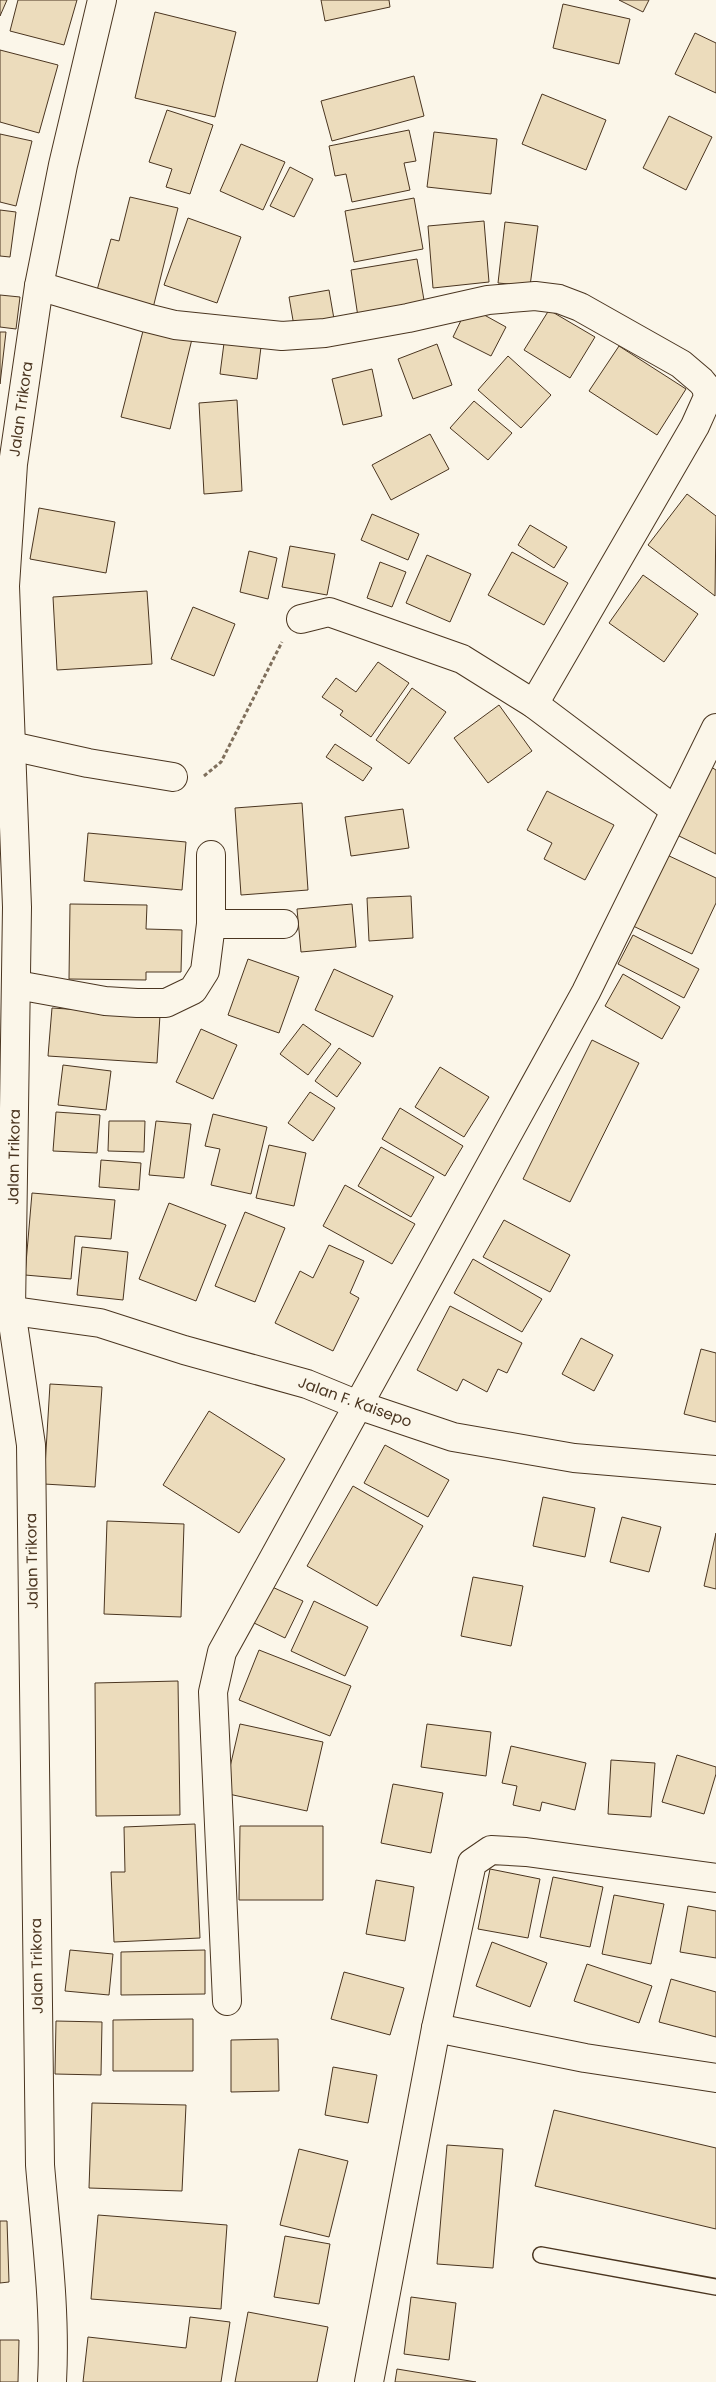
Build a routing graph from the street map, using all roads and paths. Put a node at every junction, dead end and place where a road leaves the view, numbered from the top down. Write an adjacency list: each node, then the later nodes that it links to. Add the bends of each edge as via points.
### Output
1 (102, 0): 2 (street, Jalan Trikora, via 63,165)
2 (39, 286): 4 (street, via 175,324 282,336 325,333 488,300 535,296 559,299 580,307 681,364 706,387 708,398 695,426); 6 (street, Jalan Trikora, via 13,464 5,586)
3 (301, 619): 4 (street, via 329,612 462,659); 7 (path, via 286,633 221,762 191,782)
4 (534, 704): 8 (street)
5 (716, 728): 8 (street)
6 (11, 746): 7 (street); 9 (street, Jalan Trikora)
7 (173, 777)
8 (675, 810): 15 (street, via 586,992)
9 (7, 826): 13 (street, Jalan Trikora)
10 (211, 855): 11 (street)
11 (212, 924): 12 (street); 13 (street, via 204,971 193,990 166,1003 105,1001)
12 (284, 924)
13 (17, 986): 14 (street, Jalan Trikora)
14 (6, 1309): 15 (street, Jalan F. Kaisepo, via 100,1322 184,1350 307,1384); 23 (street, Jalan Trikora, via 31,1444 40,2155 54,2355)
15 (358, 1405): 16 (street, Jalan F. Kaisepo, via 453,1437 574,1458); 18 (street, via 222,1652 213,1692)
16 (716, 1470)
17 (716, 1878): 19 (street, via 526,1852 490,1850 484,1853 472,1863)
18 (227, 2001)
19 (436, 2028): 20 (street, via 585,2058); 24 (street)
20 (716, 2078)
21 (541, 2255): 22 (lane)
22 (716, 2287)
23 (52, 2382)
24 (370, 2382)

